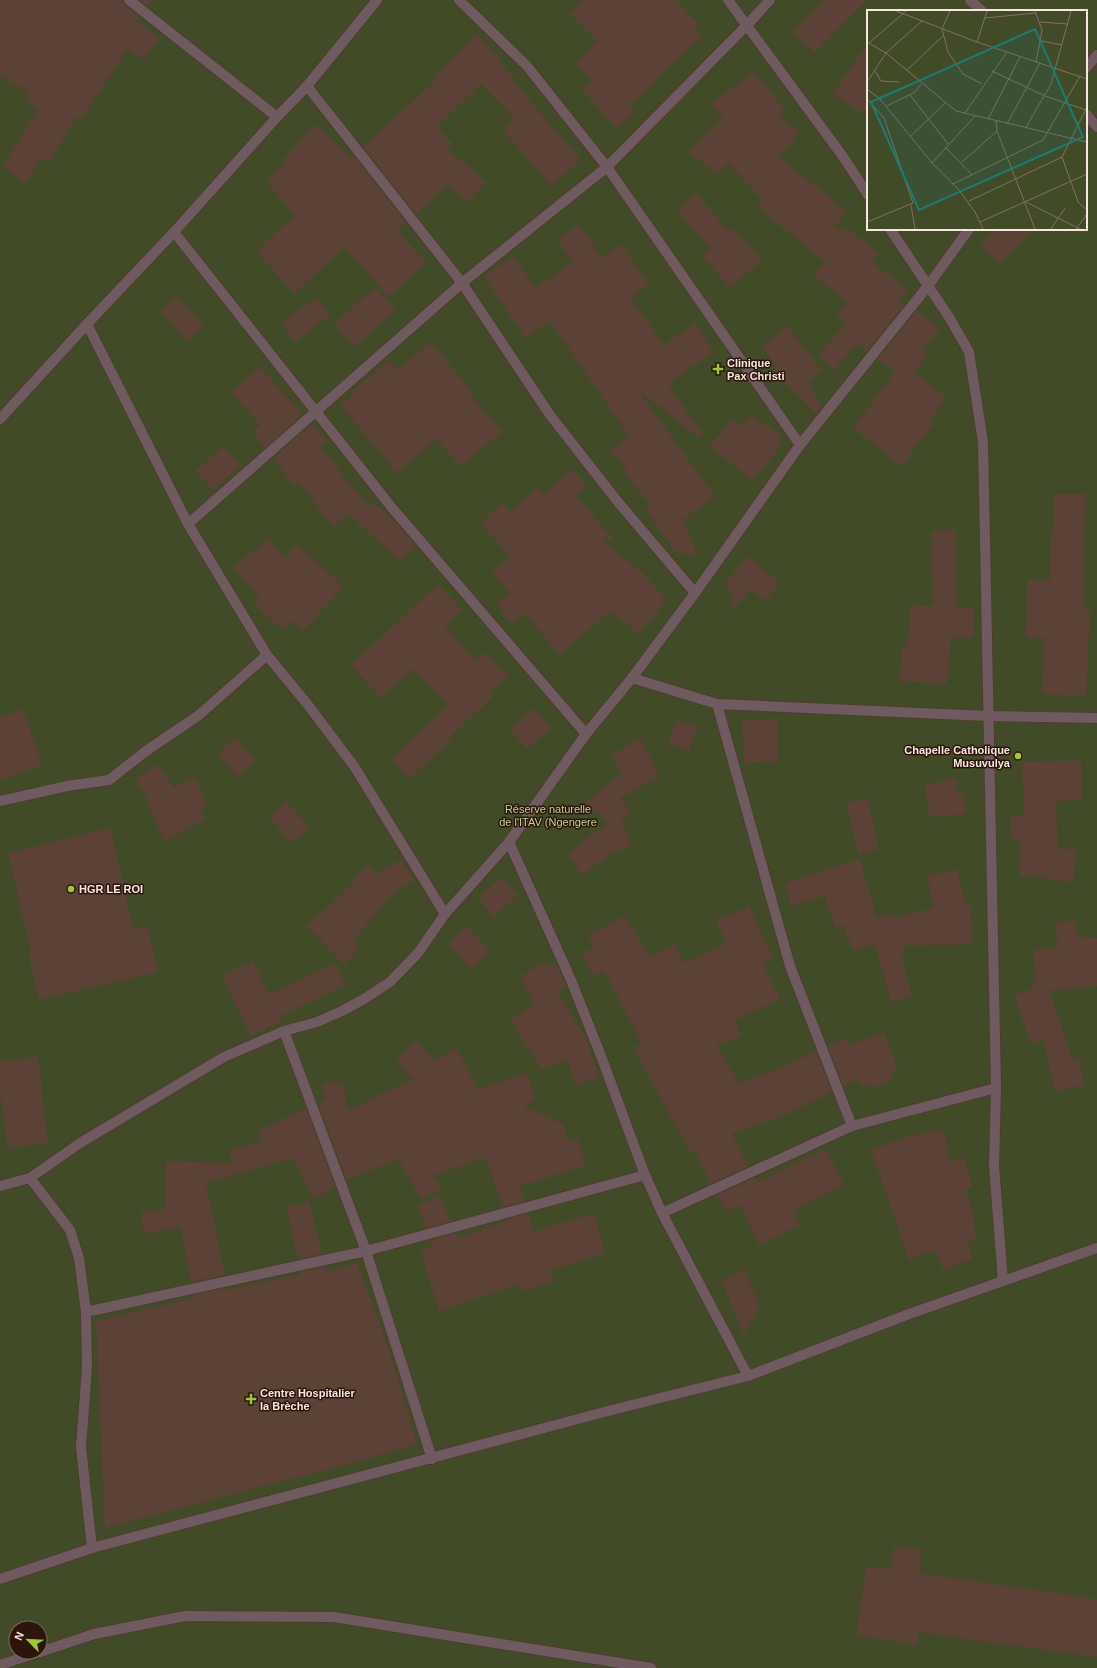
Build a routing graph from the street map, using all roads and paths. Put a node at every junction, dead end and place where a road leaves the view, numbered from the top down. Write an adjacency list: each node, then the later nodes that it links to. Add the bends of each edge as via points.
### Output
1 (129, 0): 13 (street)
2 (377, 0): 11 (street)
3 (459, 0): 15 (street, via 527,66)
4 (728, 0): 8 (street)
5 (770, 0): 8 (street)
6 (970, 0): 7 (street)
7 (981, 10)
8 (747, 26): 15 (street); 16 (street)
9 (1097, 55): 10 (street)
10 (1087, 67)
11 (307, 86): 13 (street); 20 (street)
12 (1087, 115): 14 (street)
13 (277, 117): 19 (street)
14 (1097, 127)
15 (607, 166): 20 (street); 25 (street)
16 (867, 193)
17 (891, 230): 21 (street)
18 (968, 230): 21 (street)
19 (174, 232): 22 (street); 23 (street)
20 (462, 283): 23 (street); 27 (street, via 550,415 618,502)
21 (928, 286): 25 (street); 31 (street, via 969,352 983,442)
22 (87, 324): 24 (street); 26 (street)
23 (317, 412): 26 (street); 33 (street, via 393,509)
24 (0, 419)
25 (800, 445): 27 (street)
26 (188, 524): 28 (street)
27 (695, 593): 29 (street)
28 (267, 655): 34 (street, via 199,715 109,780 67,786); 36 (street, via 354,766)
29 (632, 678): 30 (street); 33 (street)
30 (717, 704): 31 (street); 39 (street, via 790,966)
31 (988, 716): 32 (street); 38 (street)
32 (1097, 718)
33 (586, 734): 35 (street)
34 (0, 801)
35 (508, 842): 36 (street); 40 (street, via 571,980)
36 (445, 914): 37 (street, via 418,953 390,982 342,1011 317,1022)
37 (284, 1031): 41 (street, via 224,1057 86,1140); 45 (street)
38 (996, 1088): 39 (street); 46 (street, via 994,1166)
39 (852, 1126): 43 (street)
40 (645, 1175): 43 (street); 45 (street)
41 (30, 1178): 42 (street); 47 (street, via 70,1230 79,1258)
42 (0, 1186)
43 (662, 1212): 48 (street)
44 (1097, 1248): 46 (street)
45 (366, 1251): 47 (street); 49 (street)
46 (1002, 1281): 48 (street)
47 (86, 1312): 50 (street, via 87,1368 81,1447)
48 (748, 1376): 49 (street)
49 (432, 1459): 50 (street)
50 (92, 1548): 51 (street)
51 (0, 1579)
52 (48, 1649): 55 (street, via 94,1634 185,1616 334,1617)
53 (15, 1660): 54 (street)
54 (0, 1665)
55 (651, 1668)

